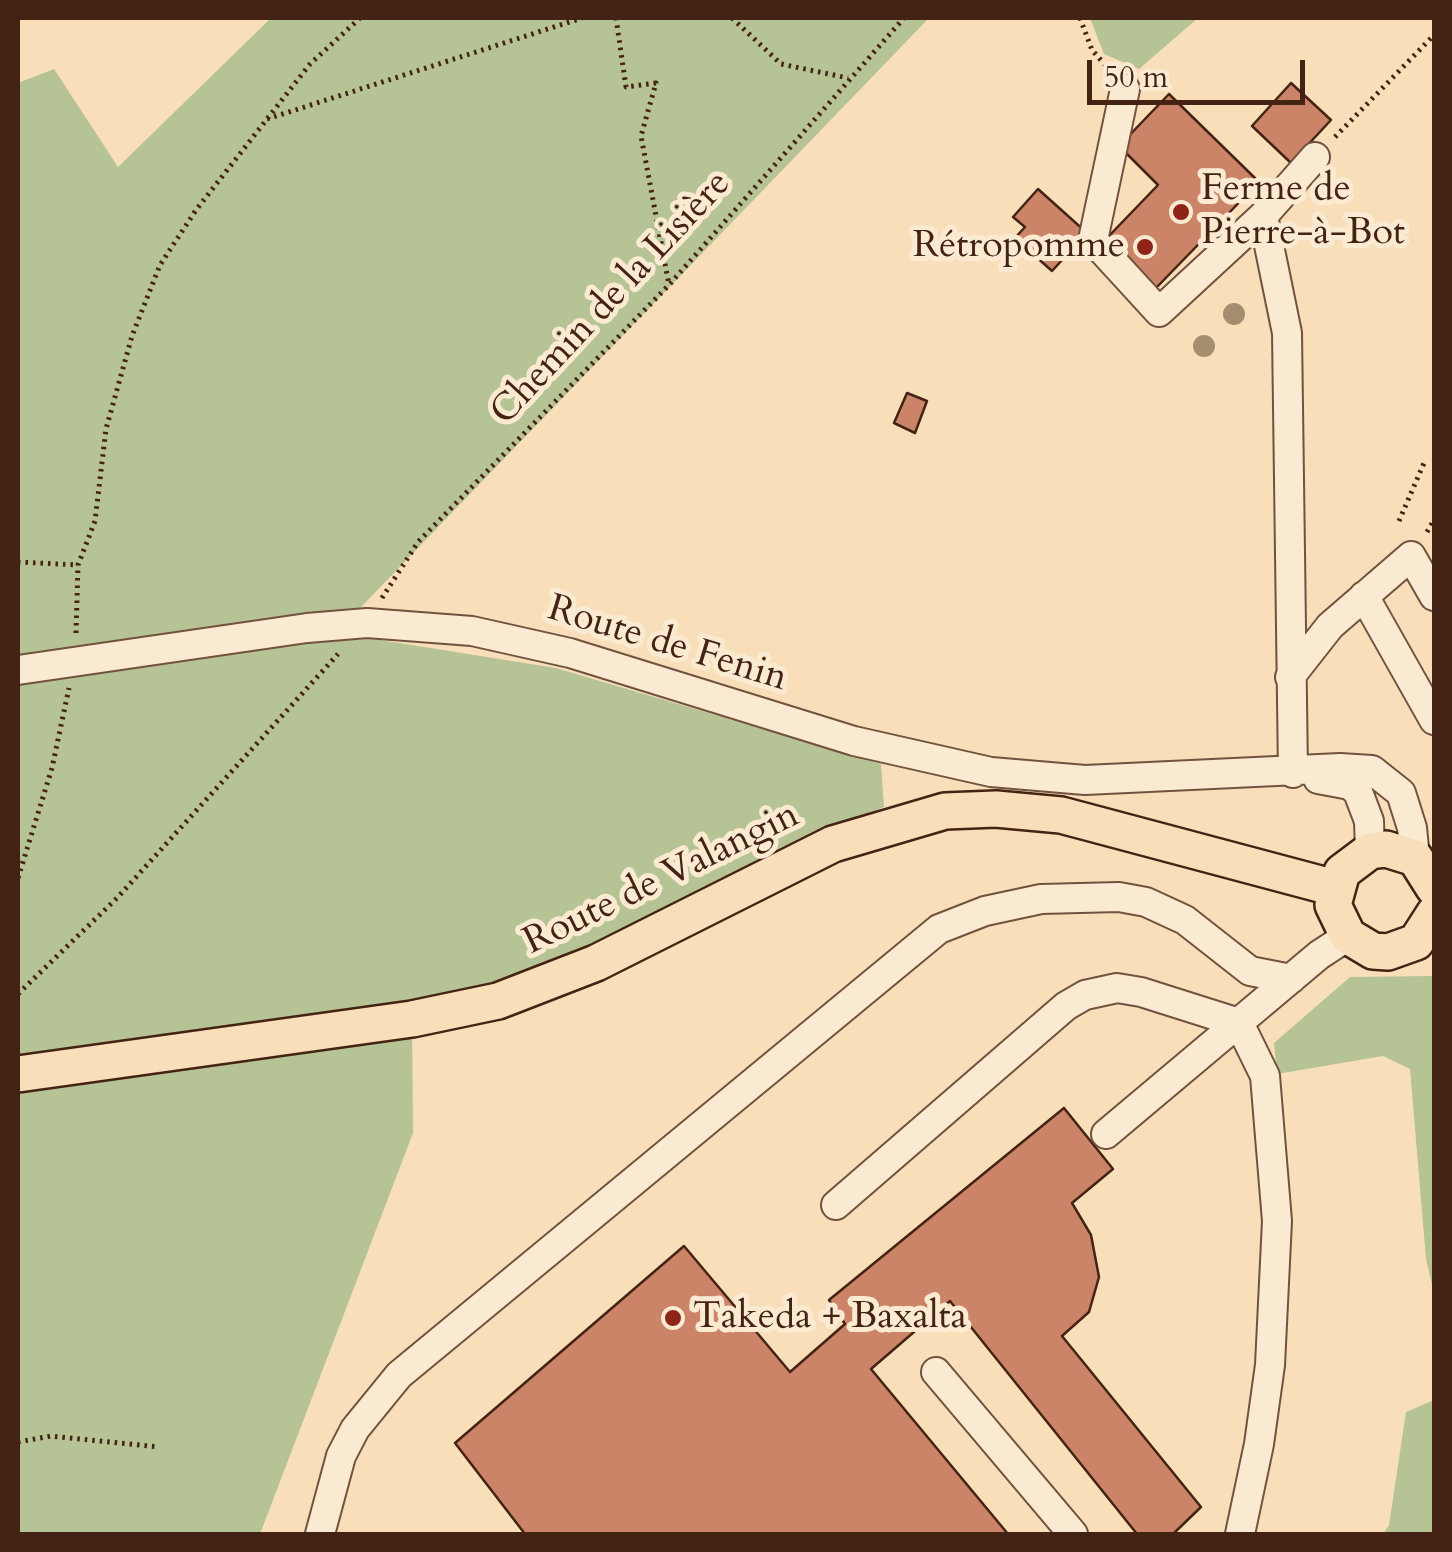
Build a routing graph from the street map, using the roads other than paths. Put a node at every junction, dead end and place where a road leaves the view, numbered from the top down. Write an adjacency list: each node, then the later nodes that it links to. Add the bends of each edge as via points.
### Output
1 (1125, 89): 3 (street, via 1093,240 1159,312)
2 (1315, 157): 3 (street)
3 (1263, 216): 7 (street, via 1287,333)
4 (1364, 596): 5 (street, via 1411,556); 7 (street, via 1321,635); 8 (street)
5 (1434, 596)
6 (18, 670): 9 (street, Route de Fenin, via 367,623 430,626 516,639 854,742 956,766 1085,780)
7 (1290, 677): 9 (street)
8 (1434, 720)
9 (1292, 772): 10 (street, Route de Fenin, via 1358,792 1369,820); 11 (street, Route de Fenin, via 1340,768 1382,774 1406,805)
10 (1370, 851): 11 (main road); 12 (main road, via 1342,872)
11 (1415, 858): 13 (main road)
12 (1334, 888): 15 (main road, via 1338,922); 18 (main road, Route de Valangin, via 1061,814 945,811 833,844 596,963 498,1001)
13 (1434, 888)
14 (1428, 933): 15 (main road, via 1388,952)
15 (1348, 936): 16 (street)
16 (1291, 979): 17 (street); 22 (street, via 1250,971 1186,920 1120,897 1041,899 938,928 400,1375 340,1456)
17 (1239, 1024): 19 (street); 20 (street, via 1141,992 1117,988 1085,995); 24 (street, via 1265,1076 1278,1221 1270,1365)
18 (18, 1074)
19 (1106, 1134)
20 (836, 1205)
21 (936, 1372): 23 (street)
22 (320, 1534)
23 (1073, 1534)
24 (1240, 1534)

